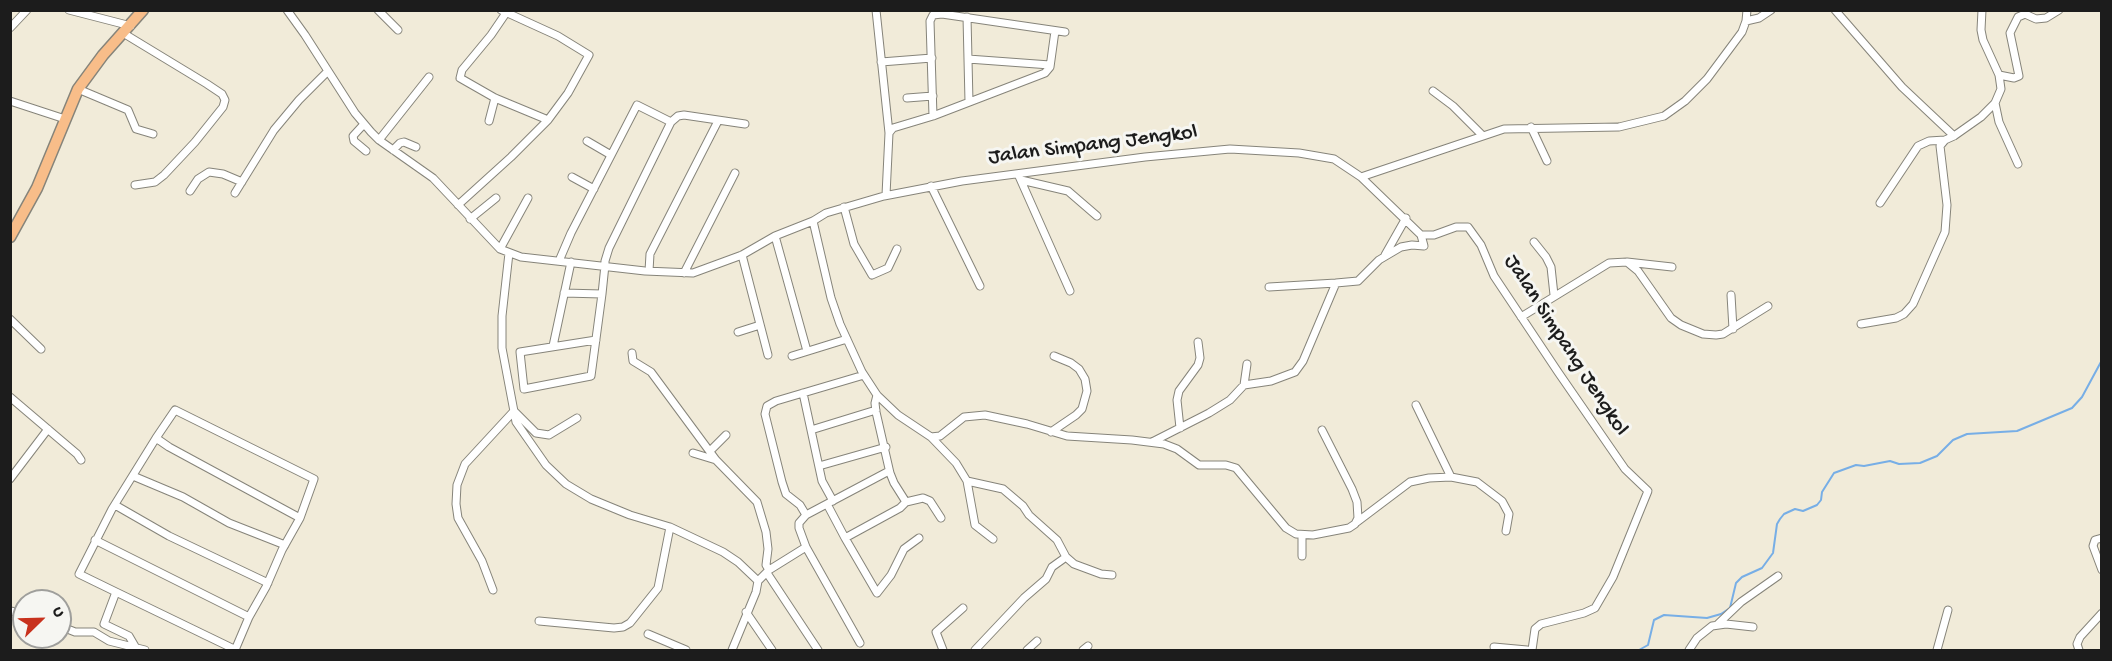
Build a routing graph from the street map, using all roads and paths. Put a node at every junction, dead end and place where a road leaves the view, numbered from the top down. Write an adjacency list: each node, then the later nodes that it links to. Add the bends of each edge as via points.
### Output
1 (27, 10): 16 (street)
2 (69, 10): 17 (street)
3 (143, 10): 17 (main road)
4 (287, 10): 25 (street, Jalan Simpang Jengkol)
5 (378, 10): 18 (street)
6 (876, 10): 23 (street)
7 (1747, 10): 15 (street)
8 (1771, 10): 15 (street)
9 (1835, 10): 48 (street, via 1902,87)
10 (1982, 10): 26 (street, via 1983,40)
11 (2059, 10): 26 (street, via 2046,18 2025,14 2016,19 2010,41 2019,76)
12 (503, 12): 31 (street, via 491,35 459,74 462,81); 38 (street, via 558,36 589,55)
13 (932, 13): 14 (street); 21 (street)
14 (967, 17): 19 (street); 22 (street)
15 (1746, 21): 44 (street, via 1700,88 1664,116 1619,128)
16 (10, 28)
17 (127, 29): 28 (main road); 63 (street, via 222,94 225,100 195,142 164,175 154,182)
18 (398, 30)
19 (1055, 31): 20 (street); 24 (street)
20 (1065, 32)
21 (932, 58): 23 (street); 30 (street)
22 (968, 59): 24 (street); 34 (street)
23 (881, 62): 45 (street)
24 (1050, 65): 34 (street, via 1039,75)
25 (328, 71): 42 (street, Jalan Simpang Jengkol); 62 (street, via 274,130)
26 (2000, 75): 35 (street, via 2001,90)
27 (429, 77): 49 (street)
28 (78, 89): 37 (main road); 46 (street, via 128,110 136,129)
29 (1433, 91): 47 (street)
30 (933, 96): 32 (street); 36 (street)
31 (495, 98): 38 (street); 39 (street)
32 (907, 98)
33 (10, 101): 37 (street)
34 (969, 102): 36 (street)
35 (1995, 103): 48 (street); 57 (street)
36 (933, 116): 45 (street, via 893,128)
37 (65, 119): 80 (main road, via 37,188)
38 (548, 120): 72 (street)
39 (489, 121)
40 (718, 121): 41 (street, via 684,115); 43 (street); 92 (street, via 650,254)
41 (671, 122): 55 (street, via 637,105); 90 (street, via 609,248)
42 (363, 124): 49 (street, Jalan Simpang Jengkol); 54 (street, via 353,136)
43 (746, 124)
44 (1532, 127): 47 (street); 56 (street)
45 (889, 133): 68 (street)
46 (153, 134)
47 (1482, 135): 61 (street)
48 (1954, 136): 50 (street)
49 (379, 140): 53 (street, Jalan Simpang Jengkol)
50 (1945, 140): 71 (street, via 1918,146); 105 (street, via 1940,146 1947,218 1934,259 1909,310 1888,321)
51 (587, 141): 55 (street)
52 (416, 147): 53 (street, via 404,142)
53 (393, 150): 72 (street, Jalan Simpang Jengkol, via 433,178)
54 (366, 151)
55 (611, 155): 65 (street)
56 (1547, 161)
57 (2018, 164)
58 (735, 173): 93 (street)
59 (573, 177): 65 (street)
60 (1020, 177): 61 (street, Jalan Simpang Jengkol, via 1155,155 1230,149 1322,156); 64 (street, Jalan Simpang Jengkol); 74 (street, via 1068,191); 97 (street)
61 (1362, 177): 75 (street, Jalan Simpang Jengkol)
62 (242, 182): 66 (street, via 209,172); 67 (street)
63 (135, 185)
64 (931, 186): 68 (street, Jalan Simpang Jengkol); 95 (street)
65 (594, 189): 87 (street)
66 (190, 191)
67 (235, 193)
68 (886, 195): 73 (street, Jalan Simpang Jengkol)
69 (496, 198): 76 (street)
70 (528, 198): 82 (street)
71 (1880, 203)
72 (458, 205): 76 (street, Jalan Simpang Jengkol)
73 (844, 207): 77 (street, Jalan Simpang Jengkol); 83 (street, via 854,244 872,275 888,268)
74 (1097, 216)
75 (1406, 218): 78 (street, Jalan Simpang Jengkol); 86 (street)
76 (470, 219): 82 (street, Jalan Simpang Jengkol)
77 (813, 221): 79 (street, Jalan Simpang Jengkol); 110 (street, via 831,298)
78 (1421, 235): 86 (street, via 1424,246 1412,245); 103 (street, Jalan Simpang Jengkol, via 1468,227)
79 (775, 236): 85 (street, Jalan Simpang Jengkol); 114 (street)
80 (10, 237)
81 (1534, 242): 100 (street, via 1551,267)
82 (500, 249): 84 (street, Jalan Simpang Jengkol)
83 (897, 249)
84 (509, 253): 87 (street, Jalan Simpang Jengkol); 127 (street, via 502,348)
85 (742, 255): 93 (street, Jalan Simpang Jengkol, via 706,270); 106 (street)
86 (1385, 256): 94 (street, via 1358,281)
87 (559, 261): 88 (street, Jalan Simpang Jengkol)
88 (571, 262): 90 (street, Jalan Simpang Jengkol); 98 (street)
89 (1627, 262): 91 (street); 100 (street, via 1609,263); 107 (street, via 1667,315 1681,325 1710,335)
90 (605, 265): 92 (street, Jalan Simpang Jengkol); 99 (street)
91 (1671, 267)
92 (649, 271): 93 (street, Jalan Simpang Jengkol)
93 (684, 273)
94 (1336, 283): 96 (street); 121 (street, via 1299,368 1281,379)
95 (980, 286)
96 (1269, 287)
97 (1070, 291)
98 (564, 293): 99 (street); 112 (street)
99 (602, 294): 109 (street)
100 (1554, 295): 103 (street)
101 (1731, 295): 107 (street)
102 (1768, 306): 107 (street)
103 (1521, 317): 200 (street, Jalan Simpang Jengkol, via 1625,469 1648,491 1613,577 1595,608 1541,624 1535,629)
104 (10, 319): 113 (street)
105 (1861, 324)
106 (760, 325): 108 (street); 116 (street)
107 (1733, 329)
108 (738, 332)
109 (596, 339): 112 (street); 112 (street, via 591,376 524,389 520,352)
110 (847, 339): 114 (street); 120 (street)
111 (1198, 342): 129 (street, via 1198,365 1178,394)
112 (553, 346)
113 (41, 349)
114 (807, 351): 117 (street)
115 (632, 353): 139 (street, via 633,361 651,372)
116 (768, 355)
117 (792, 356)
118 (1054, 356): 133 (street, via 1079,369 1086,379 1087,392 1082,409)
119 (1247, 364): 121 (street)
120 (864, 375): 122 (street); 123 (street)
121 (1244, 384): 129 (street, via 1220,407)
122 (803, 393): 131 (street); 152 (street, via 776,401 767,406 765,414 786,494)
123 (878, 395): 126 (street); 135 (street, via 898,415)
124 (10, 397): 130 (street)
125 (1416, 405): 146 (street)
126 (876, 410): 131 (street); 138 (street)
127 (514, 411): 128 (street, via 536,433 549,435); 156 (street, via 530,444 566,484 591,499); 174 (street, via 465,464 457,485 458,518)
128 (577, 418)
129 (1180, 428): 137 (street)
130 (48, 429): 141 (street); 147 (street)
131 (811, 430): 143 (street)
132 (1322, 430): 155 (street, via 1354,495)
133 (1051, 432): 135 (street, via 976,415 964,417 940,436); 137 (street)
134 (726, 435): 139 (street)
135 (931, 437): 148 (street)
136 (156, 438): 145 (street); 153 (street); 153 (street, via 176,410 314,479)
137 (1152, 442): 158 (street, via 1174,447 1199,465 1236,468 1280,522)
138 (886, 447): 143 (street); 144 (street)
139 (710, 451): 142 (street)
140 (693, 453): 142 (street)
141 (81, 460)
142 (716, 460): 169 (street, via 757,501 766,532)
143 (819, 466): 149 (street)
144 (889, 471): 149 (street); 150 (street)
145 (133, 476): 151 (street); 164 (street, via 183,497 229,523)
146 (1451, 477): 155 (street, via 1410,482); 157 (street, via 1477,482 1502,501 1509,514)
147 (10, 479)
148 (967, 481): 162 (street, via 975,525); 167 (street, via 997,487 1009,494 1057,540)
149 (830, 502): 152 (street); 159 (street)
150 (906, 502): 154 (street, via 923,498 930,501); 159 (street)
151 (115, 505): 163 (street); 173 (street, via 169,536)
152 (806, 515): 165 (street, via 799,528)
153 (300, 518): 164 (street)
154 (941, 518)
155 (1357, 522): 158 (street, via 1339,531)
156 (670, 527): 172 (street, via 723,552); 181 (street, via 658,588 630,623 614,628)
157 (1506, 531)
158 (1302, 535): 166 (street)
159 (845, 538): 160 (street, via 877,593 904,549)
160 (919, 538)
161 (2102, 538): 168 (street, via 2092,546)
162 (993, 539)
163 (95, 540): 175 (street, via 79,574); 180 (street)
164 (285, 545): 173 (street)
165 (806, 546): 169 (street); 187 (street)
166 (1302, 556)
167 (1066, 557): 170 (street, via 1088,570); 197 (street, via 1052,567 1046,579 1024,597)
168 (2102, 570)
169 (768, 571): 172 (street); 195 (street)
170 (1112, 575)
171 (1778, 576): 182 (street)
172 (758, 581): 178 (street)
173 (268, 583): 180 (street)
174 (493, 590)
175 (116, 592): 189 (street, via 104,624 129,636); 190 (street)
176 (963, 608): 196 (street, via 936,632)
177 (1948, 610): 202 (street)
178 (746, 612): 193 (street); 194 (street)
179 (2102, 613): 203 (street, via 2080,637)
180 (249, 617): 190 (street)
181 (539, 621)
182 (1718, 624): 183 (street); 201 (street, via 1701,633)
183 (1753, 627)
184 (72, 631): 189 (street, via 94,632)
185 (648, 634): 192 (street)
186 (1037, 641): 198 (street)
187 (860, 643)
188 (1494, 647): 199 (street)
189 (136, 648): 191 (street)
190 (235, 650)
191 (145, 651)
192 (686, 651)
193 (732, 651)
194 (772, 651)
195 (818, 651)
196 (943, 651)
197 (975, 651)
198 (1027, 651)
199 (1527, 651)
200 (1532, 651)
201 (1689, 651)
202 (1937, 651)
203 (2079, 651)

